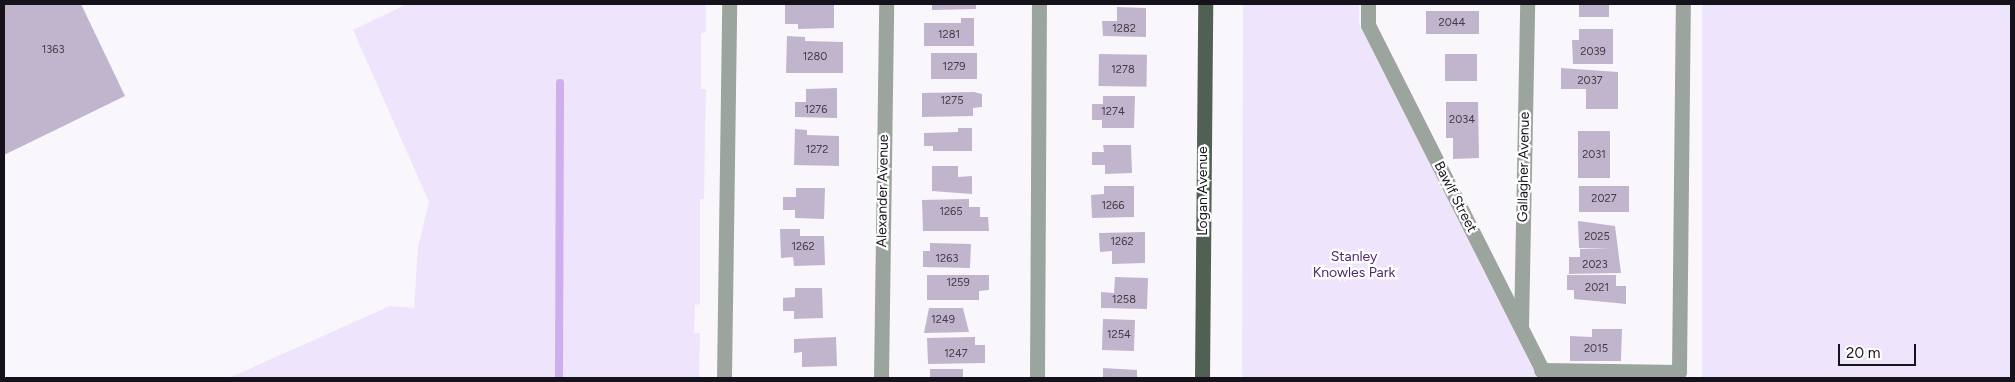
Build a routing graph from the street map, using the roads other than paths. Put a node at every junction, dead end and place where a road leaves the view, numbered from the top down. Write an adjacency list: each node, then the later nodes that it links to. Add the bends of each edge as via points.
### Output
1 (729, 4): 10 (street)
2 (886, 4): 11 (street, Alexander Avenue)
3 (1039, 4): 12 (street)
4 (1204, 4): 13 (main road, Logan Avenue)
5 (1368, 4): 8 (street, Bawlf Street, via 1368,25)
6 (1527, 4): 8 (street, Gallagher Avenue)
7 (1683, 4): 9 (street, via 1679,372)
8 (1521, 329): 9 (street, Bawlf Street)
9 (1543, 374)
10 (724, 378)
11 (881, 378)
12 (1037, 378)
13 (1202, 378)

